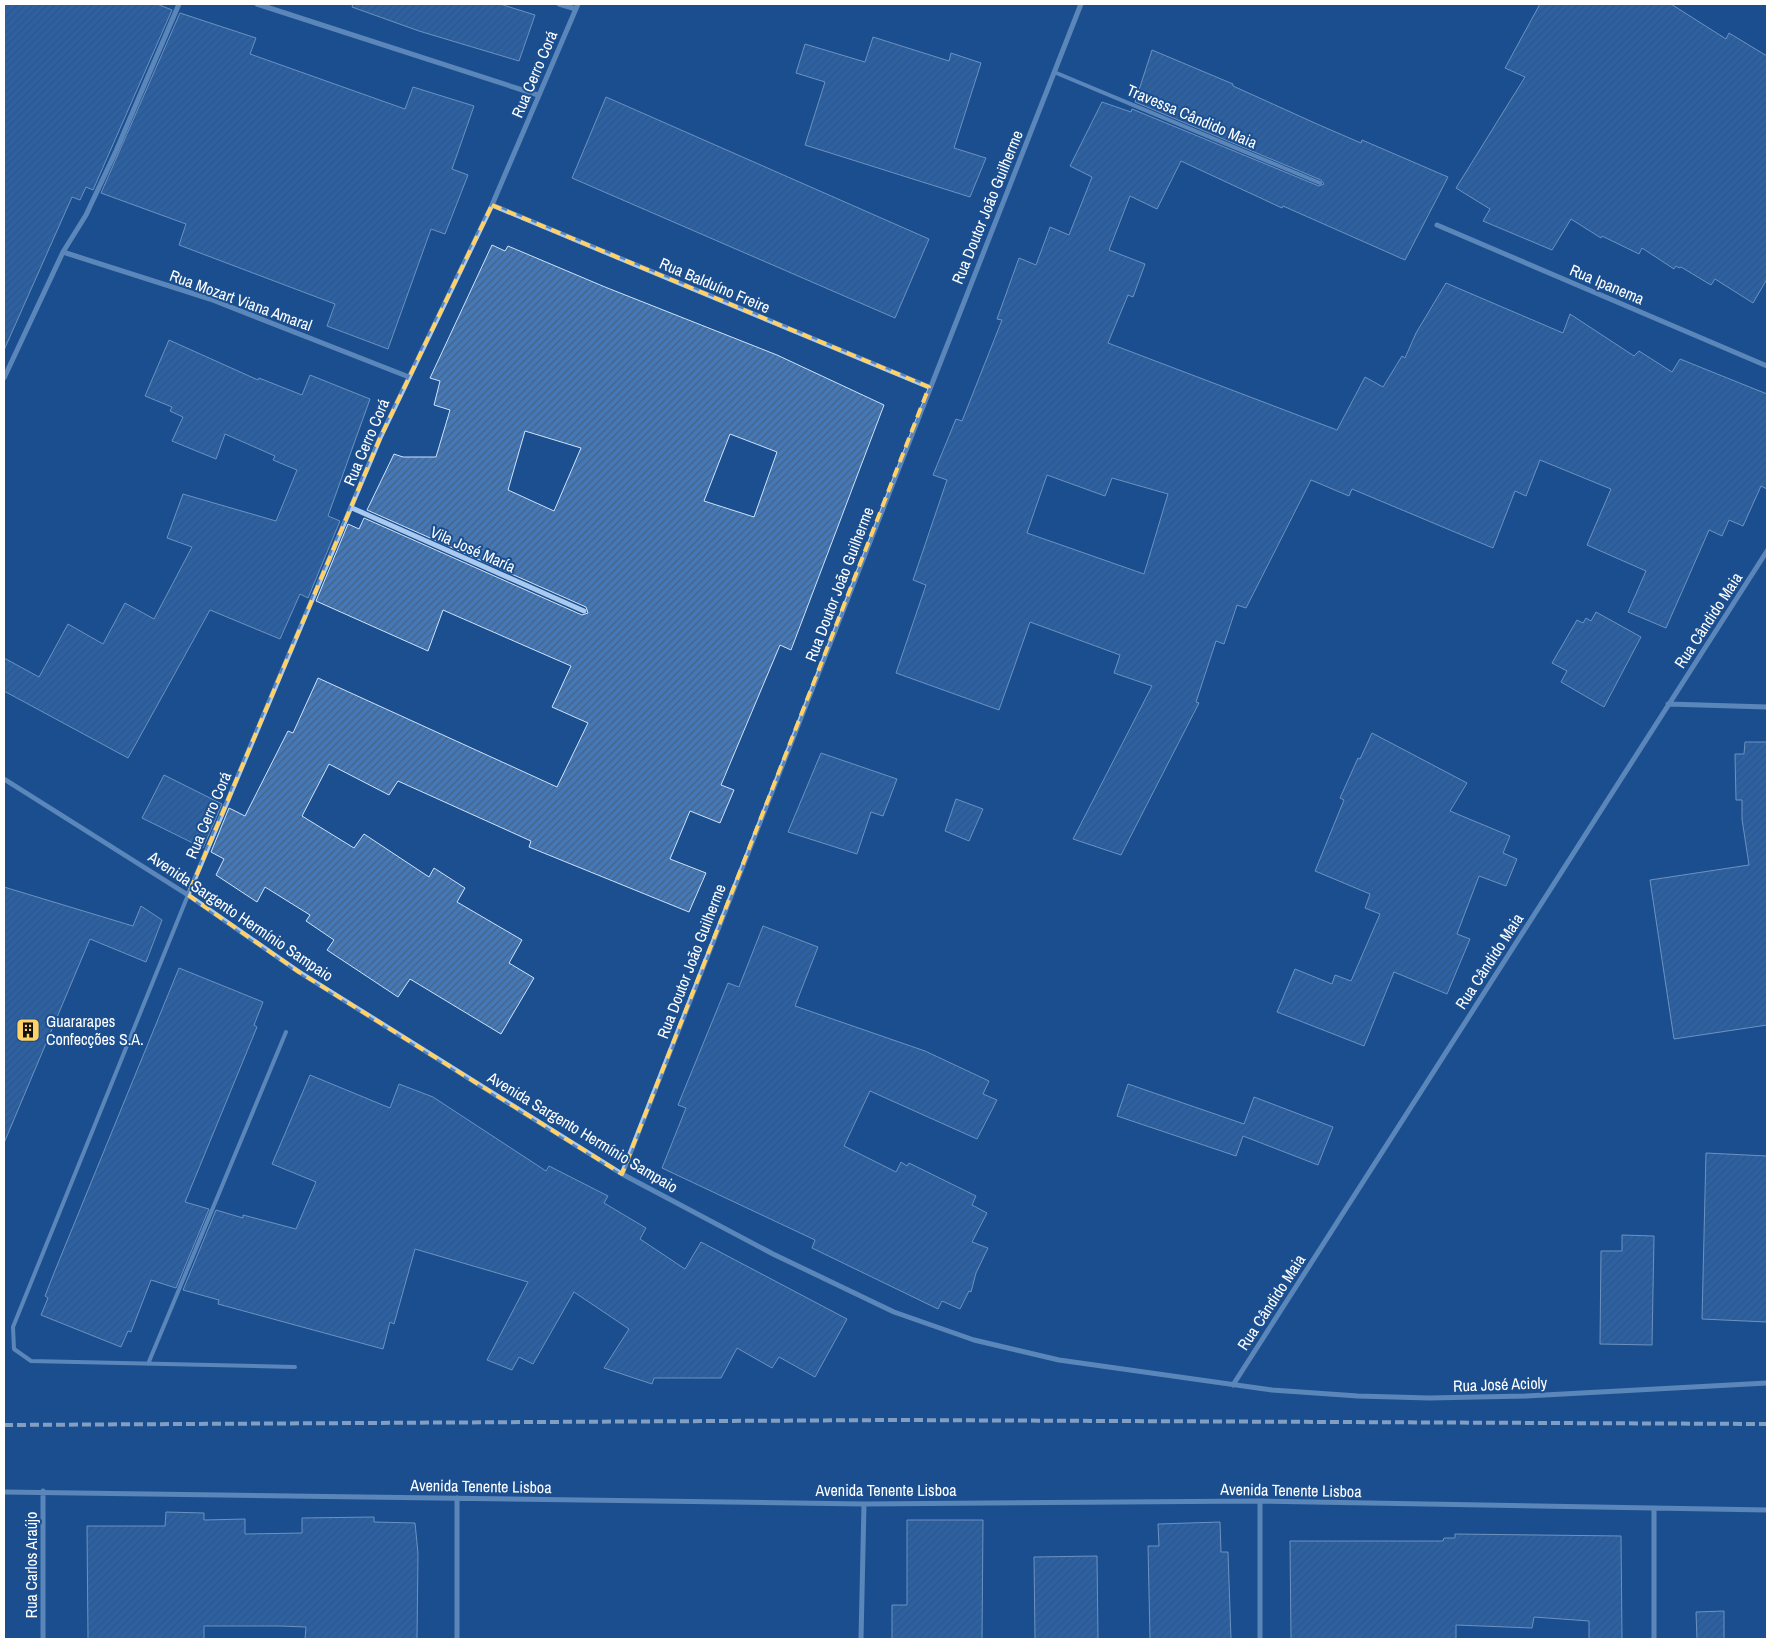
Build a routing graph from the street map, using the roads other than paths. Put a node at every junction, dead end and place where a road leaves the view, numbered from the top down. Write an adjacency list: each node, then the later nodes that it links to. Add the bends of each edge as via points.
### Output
1 (179, 4): 11 (street, via 86,216)
2 (257, 4): 7 (street)
3 (559, 4): 5 (street)
4 (1080, 4): 6 (street, Rua Doutor João Guilherme)
5 (577, 7): 7 (street, Rua Cerro Corá)
6 (1054, 72): 8 (lane, Travessa Cândido Maia); 15 (street, Rua Doutor João Guilherme)
7 (538, 95): 9 (street, Rua Cerro Corá)
8 (1320, 184)
9 (492, 205): 13 (street, Rua Cerro Corá); 15 (street, Rua Balduíno Freire)
10 (1437, 225): 12 (street, Rua Ipanema)
11 (63, 252): 13 (street, Rua Mozart Viana Amaral, via 210,299); 14 (street)
12 (1767, 366)
13 (409, 377): 16 (street, Rua Cerro Corá)
14 (4, 378)
15 (929, 388): 24 (street, Rua Doutor João Guilherme)
16 (352, 508): 18 (street, Vila José María); 22 (street, Rua Cerro Corá)
17 (1767, 551): 19 (street, Rua Cândido Maia)
18 (584, 612)
19 (1668, 704): 20 (street); 28 (street, Rua Cândido Maia)
20 (1767, 707)
21 (4, 778): 22 (street, Avenida Sargento Hermínio Sampaio)
22 (188, 895): 24 (street, Avenida Sargento Hermínio Sampaio, via 300,972); 25 (lane, via 13,1327 14,1349 31,1361)
23 (286, 1032): 25 (lane)
24 (622, 1174): 28 (street, Avenida Sargento Hermínio Sampaio, via 773,1254 894,1312 974,1340 1059,1360)
25 (148, 1364): 26 (lane)
26 (295, 1367)
27 (1767, 1383): 28 (street, Rua José Acioly, via 1429,1398 1348,1396)
28 (1233, 1385)
29 (43, 1491): 30 (street, Avenida Tenente Lisboa); 31 (street, Avenida Tenente Lisboa); 36 (street, Rua Carlos Araújo)
30 (4, 1492)
31 (457, 1498): 33 (street, Avenida Tenente Lisboa); 37 (street)
32 (1260, 1501): 33 (street, Avenida Tenente Lisboa); 34 (street, Avenida Tenente Lisboa); 39 (street)
33 (864, 1504): 38 (street)
34 (1654, 1510): 35 (street, Avenida Tenente Lisboa); 40 (street)
35 (1767, 1510)
36 (43, 1639)
37 (457, 1639)
38 (861, 1639)
39 (1260, 1639)
40 (1654, 1639)

